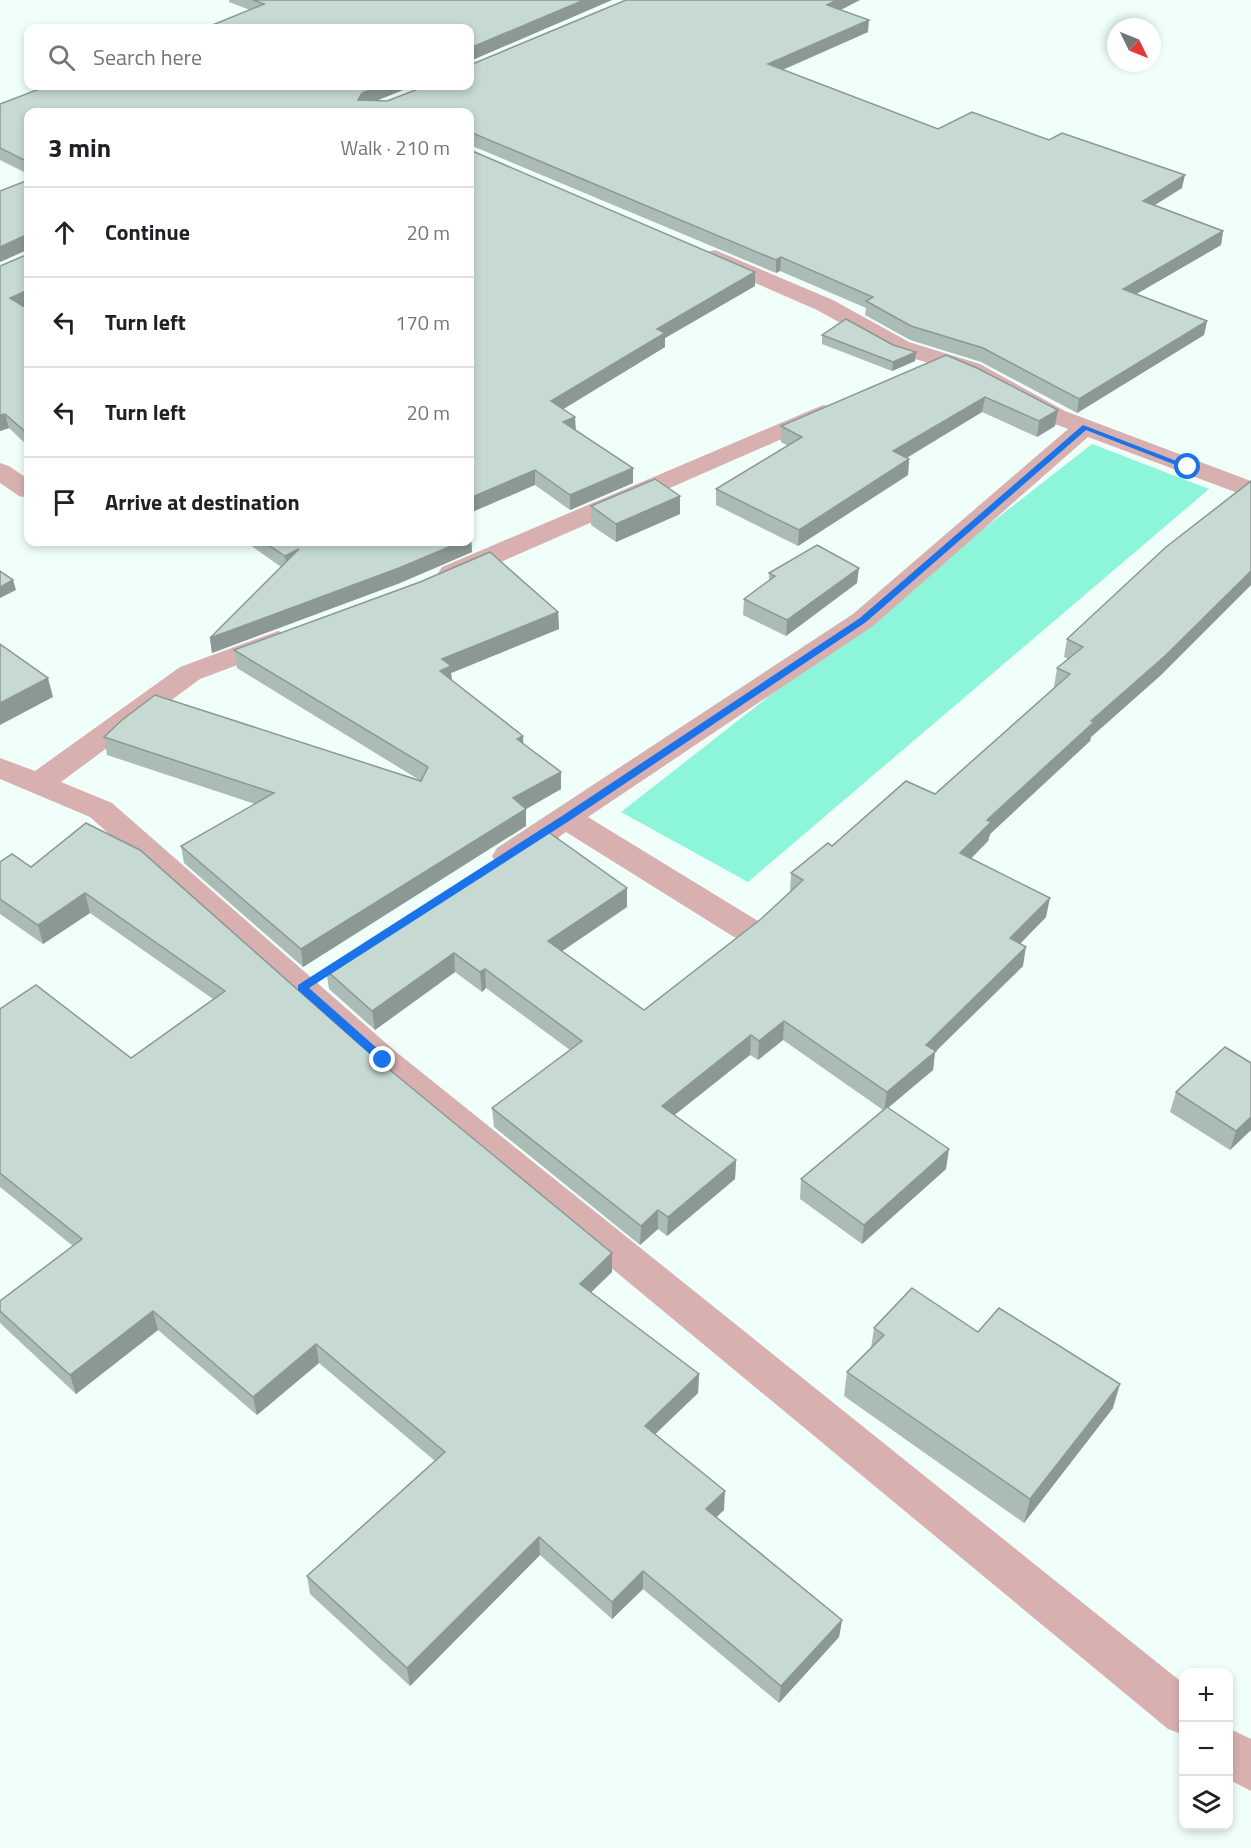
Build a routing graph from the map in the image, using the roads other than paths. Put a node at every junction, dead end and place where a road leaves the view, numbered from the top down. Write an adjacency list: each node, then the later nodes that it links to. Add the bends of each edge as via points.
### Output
1 (696, 250): 2 (street, via 825,304 902,347)
2 (944, 360): 3 (street); 5 (street, via 972,369 1056,416)
3 (911, 374)
4 (846, 402): 9 (street)
5 (1085, 427): 8 (street); 13 (street, via 863,620)
6 (0, 471): 7 (street)
7 (24, 487)
8 (1251, 490)
9 (432, 582)
10 (300, 632): 12 (street, via 190,673)
11 (0, 768): 12 (street)
12 (38, 784): 16 (street, via 101,810 312,981 383,1060)
13 (566, 818): 14 (street); 15 (street)
14 (489, 868)
15 (746, 929)
16 (1179, 1709)
17 (1233, 1754): 18 (street)
18 (1251, 1768)

